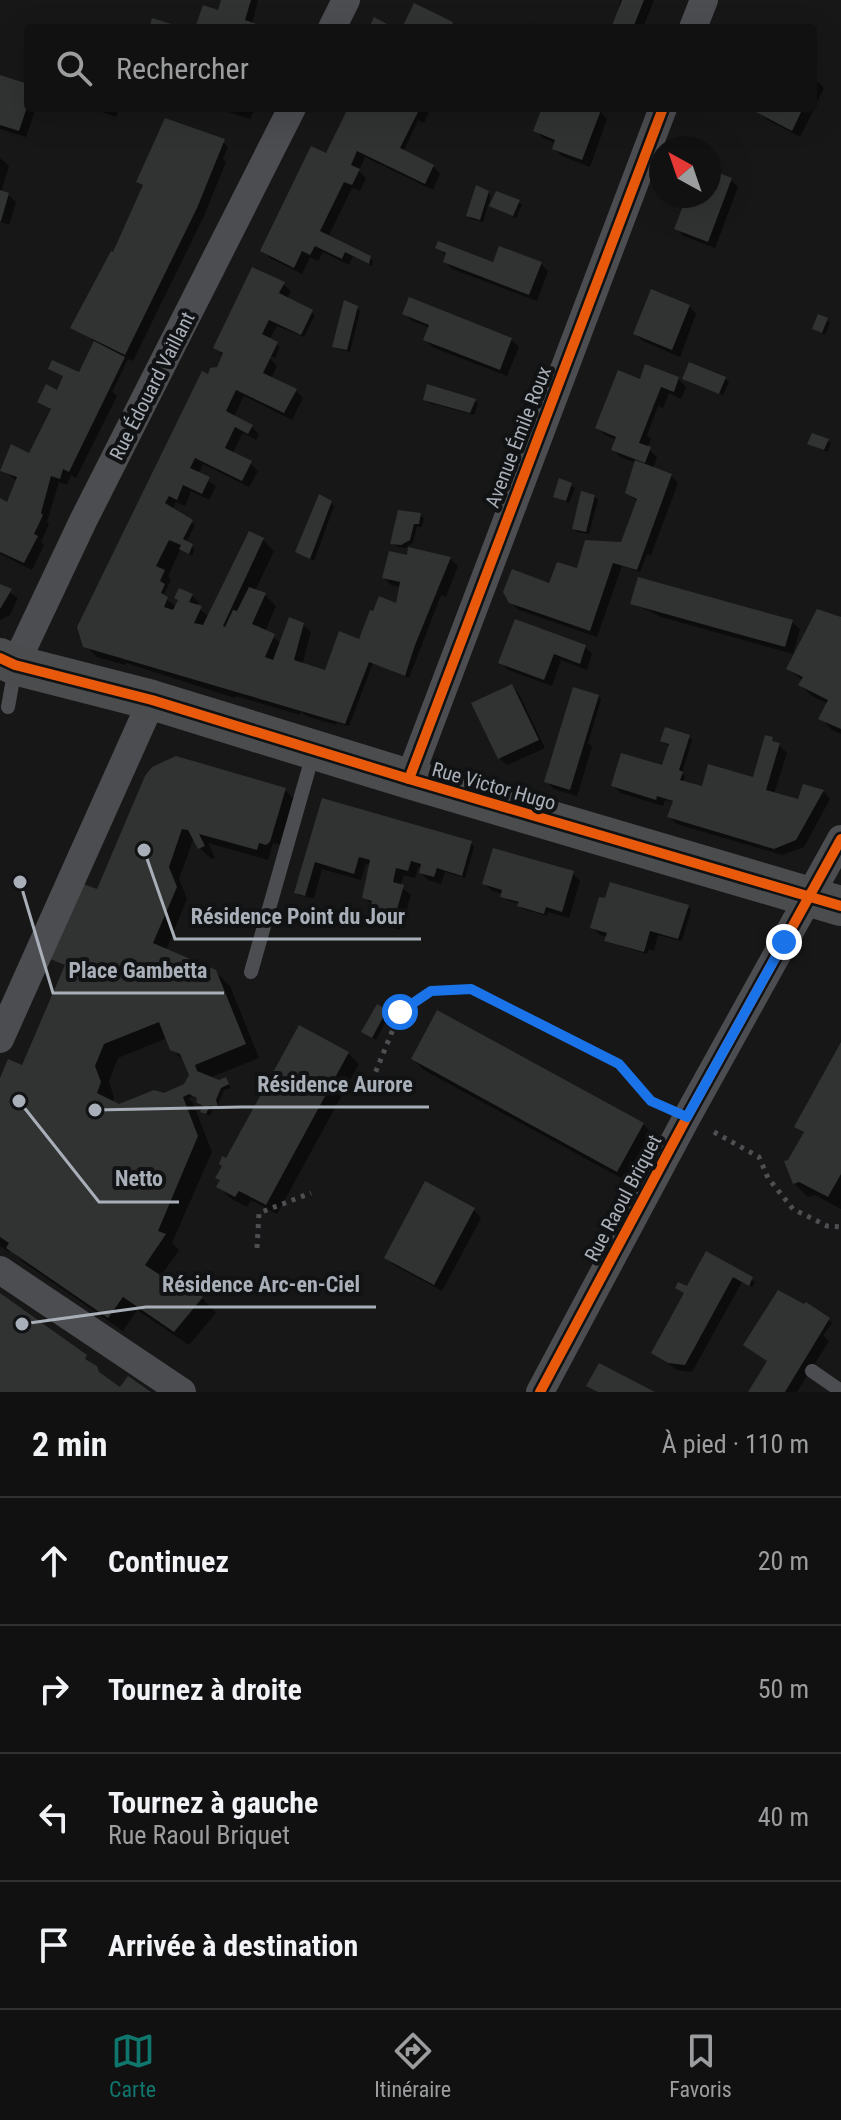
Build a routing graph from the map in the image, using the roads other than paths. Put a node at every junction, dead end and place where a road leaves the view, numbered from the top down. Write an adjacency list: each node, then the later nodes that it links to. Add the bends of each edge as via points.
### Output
1 (346, 0): 3 (street)
2 (704, 0): 4 (street)
3 (334, 24)
4 (695, 24)
5 (290, 112): 7 (street, Rue Édouard Vaillant)
6 (661, 112): 11 (street, Avenue Émile Roux)
7 (8, 662): 8 (street, Rue Victor Hugo); 9 (lane)
8 (152, 700): 10 (street, Rue Victor Hugo); 15 (street)
9 (8, 707)
10 (314, 749): 11 (street, Rue Victor Hugo); 14 (lane)
11 (409, 779): 13 (street, Rue Victor Hugo)
12 (841, 839): 13 (street, Rue Raoul Briquet)
13 (826, 901): 20 (street, Rue Raoul Briquet, via 687,1117)
14 (251, 972)
15 (0, 1039)
16 (0, 1270): 19 (street)
17 (812, 1371): 18 (lane)
18 (841, 1391)
19 (182, 1392)
20 (540, 1392)

